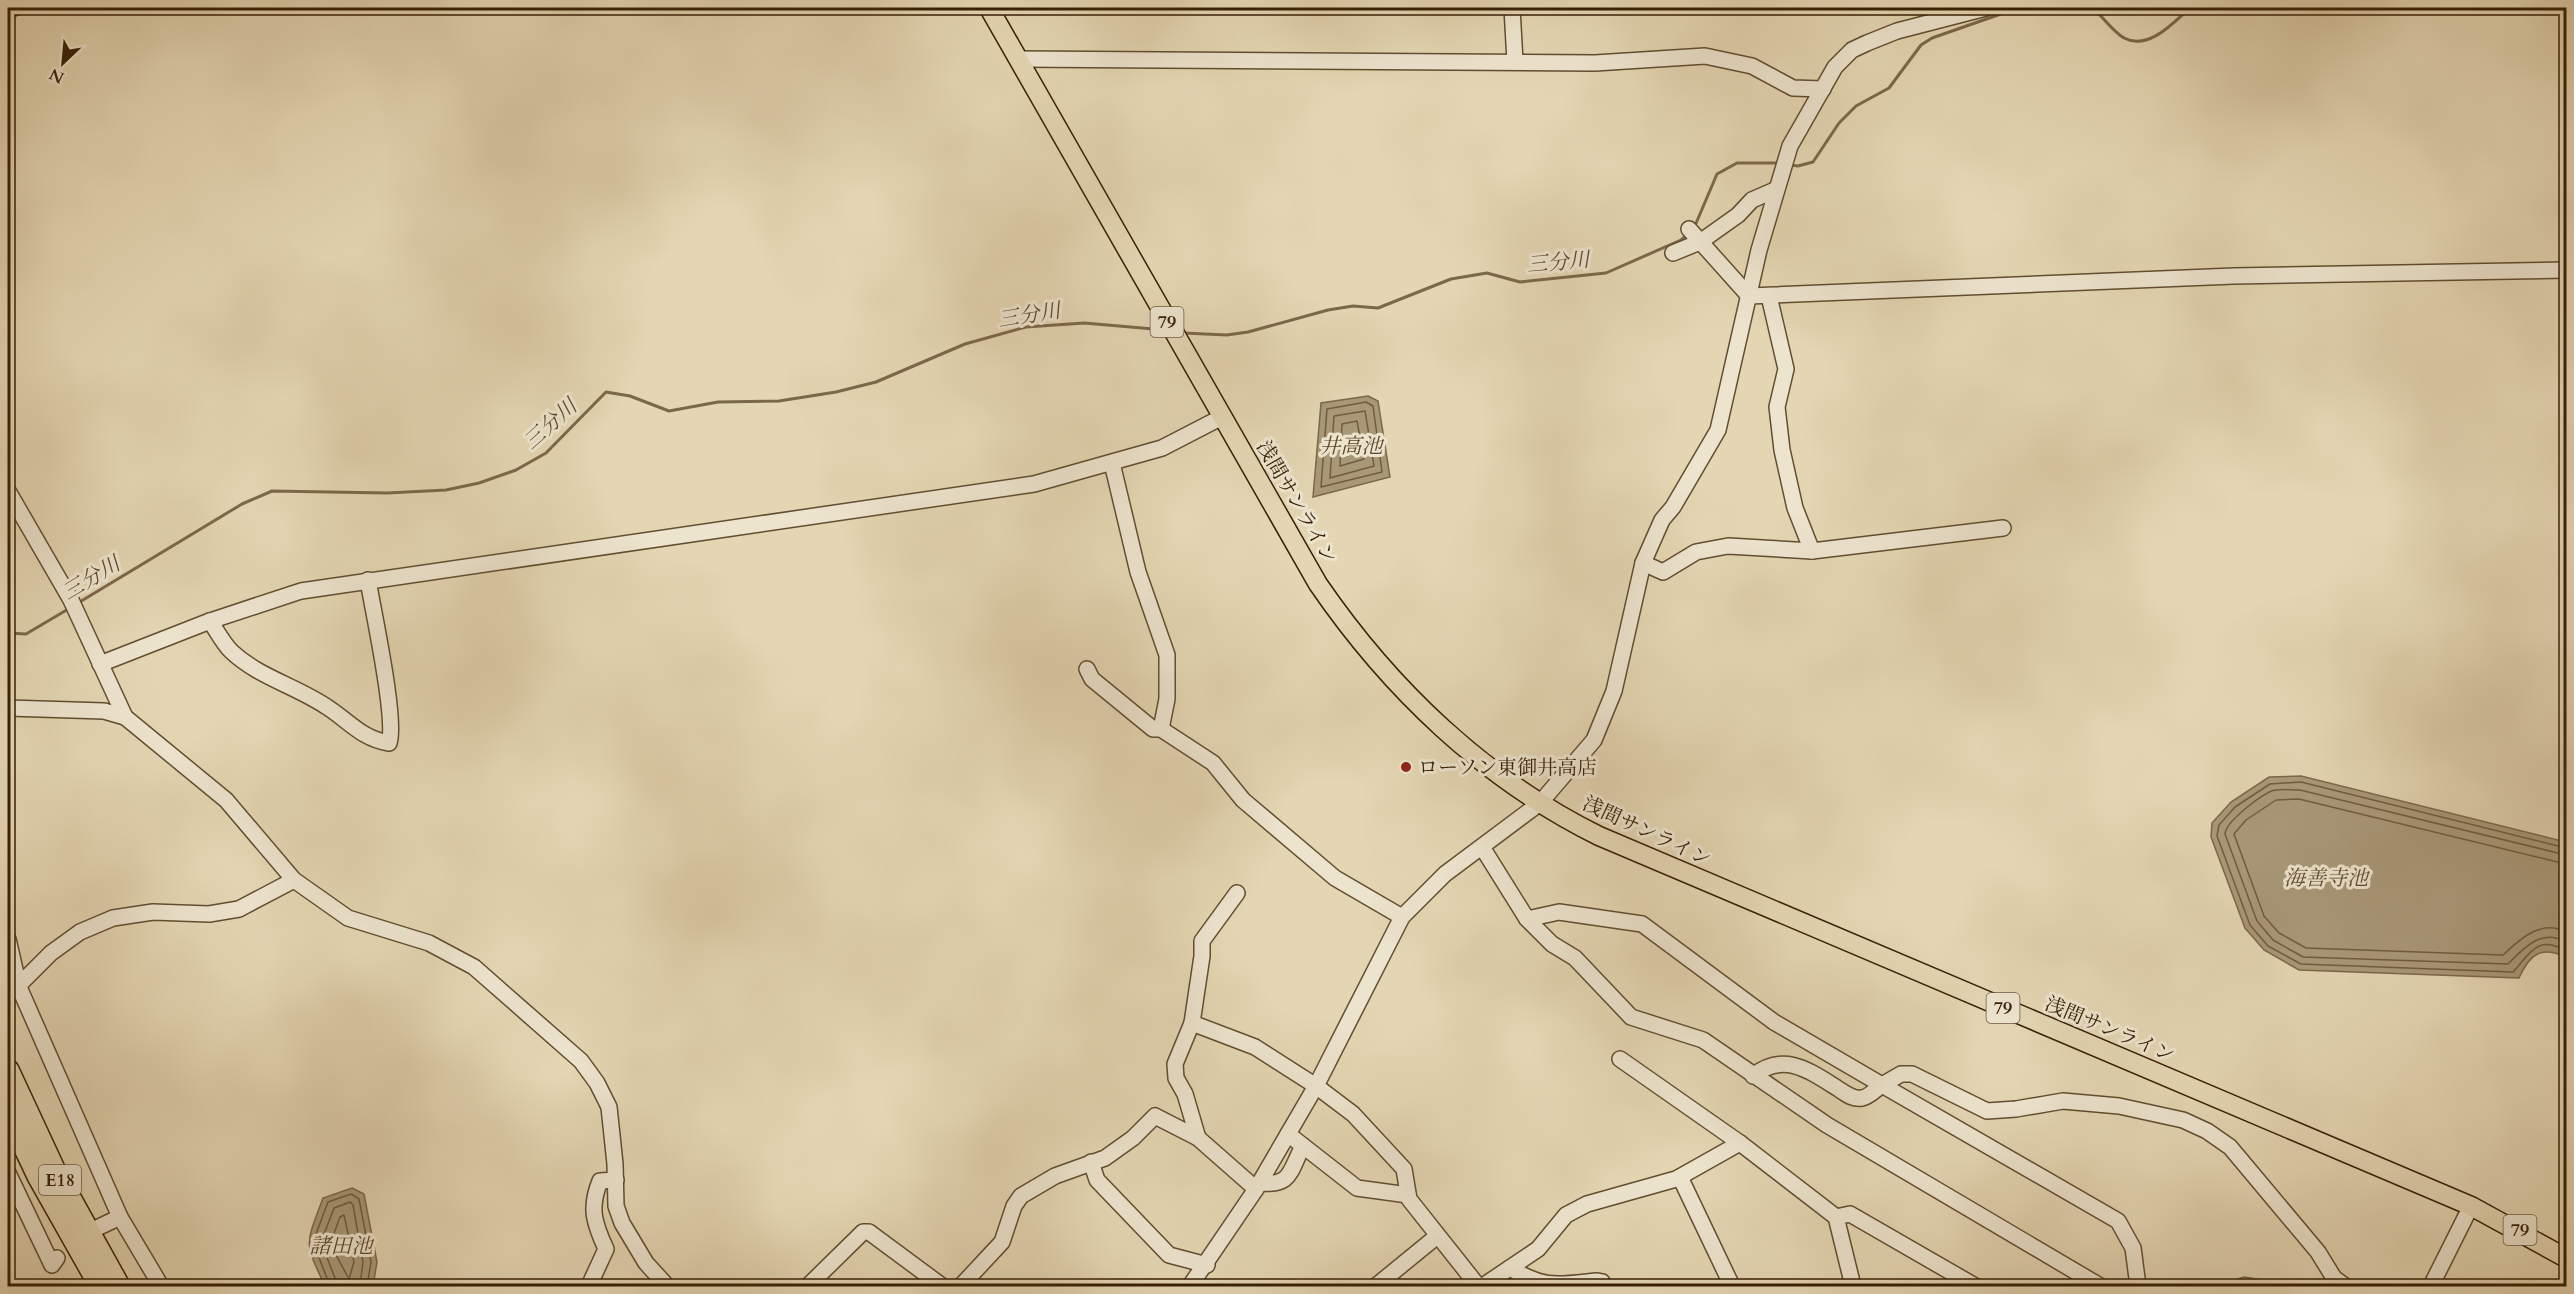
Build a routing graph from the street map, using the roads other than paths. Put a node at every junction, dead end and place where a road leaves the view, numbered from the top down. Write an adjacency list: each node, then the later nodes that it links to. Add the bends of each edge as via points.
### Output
1 (14, 8): 5 (street)
2 (989, 8): 6 (main road, 浅間サンライン / 79)
3 (1512, 8): 7 (street)
4 (1986, 8): 8 (street, via 1898,31 1852,50 1835,67)
5 (8, 9)
6 (1018, 59): 7 (street); 16 (main road, 浅間サンライン / 79)
7 (1515, 62): 8 (street, via 1595,63 1706,56 1752,66 1793,88)
8 (1823, 89): 9 (street, via 1790,146)
9 (1775, 190): 11 (street, via 1752,200); 14 (street)
10 (1689, 229): 11 (street)
11 (1700, 242): 12 (street); 14 (street)
12 (1673, 253)
13 (2566, 270): 15 (street, via 2234,276)
14 (1749, 296): 15 (street); 21 (street, via 1718,430 1662,520)
15 (1769, 296): 20 (street, via 1786,369 1777,407 1782,450 1795,508)
16 (1222, 417): 17 (street, via 1162,448); 29 (main road, 浅間サンライン / 79, via 1309,569 1365,647 1439,725)
17 (1112, 463): 22 (street, via 1034,484); 28 (street, via 1138,572 1167,655 1167,699)
18 (8, 491): 24 (street, via 70,600)
19 (2003, 528): 20 (street)
20 (1812, 551): 21 (street, via 1728,546 1696,552 1663,572)
21 (1643, 563): 29 (street, via 1614,691 1602,723 1588,749)
22 (368, 580): 23 (street, via 301,591); 23 (street, via 389,710 389,743 373,741 326,706 248,664 230,651)
23 (210, 621): 24 (street)
24 (100, 664): 27 (street)
25 (1087, 669): 28 (street, via 1092,679 1114,698 1154,729)
26 (8, 708): 27 (street, via 104,711)
27 (125, 717): 31 (street, via 226,800)
28 (1161, 729): 33 (street, via 1214,763 1243,800 1335,878)
29 (1540, 803): 30 (street); 54 (main road, 浅間サンライン / 79, via 1590,831 1683,873)
30 (1482, 847): 33 (street, via 1445,874); 34 (street)
31 (294, 880): 36 (street, via 239,909 210,914 153,912 114,918 80,932 51,953); 51 (street, via 348,918 429,943 474,967 573,1054 597,1083 609,1107)
32 (1237, 894): 37 (street, via 1202,941)
33 (1402, 917): 42 (street)
34 (1527, 920): 40 (street, via 1552,944 1575,958 1632,1017 1703,1040); 41 (street, via 1558,912 1642,924 1774,1022)
35 (8, 939): 36 (street)
36 (13, 992): 55 (street)
37 (1192, 1023): 42 (street, via 1256,1047); 45 (street, via 1175,1064 1176,1078)
38 (1620, 1059): 46 (street)
39 (8, 1070): 66 (highway, E18, via 54,1169)
40 (1753, 1077): 41 (street, via 1766,1066 1781,1062 1852,1097 1864,1098); 80 (street)
41 (1882, 1085): 81 (street, via 2118,1221 2133,1248); 82 (street, via 1901,1074 1912,1074 1987,1111 2062,1101 2119,1106 2183,1120 2230,1147)
42 (1316, 1086): 44 (street); 53 (street, via 1353,1114 1404,1169)
43 (8, 1113): 65 (highway, E18)
44 (1288, 1134): 47 (street); 52 (street)
45 (1198, 1138): 48 (street, via 1155,1116 1133,1138 1105,1158); 52 (street)
46 (1740, 1143): 50 (street); 56 (street)
47 (1303, 1146): 52 (street, via 1285,1180 1278,1185); 53 (street, via 1357,1188)
48 (1091, 1162): 61 (street, via 1097,1180 1169,1255); 71 (street, via 1055,1176 1021,1196 1002,1242)
49 (8, 1173): 59 (street, via 52,1265)
50 (1680, 1177): 62 (street, via 1587,1204 1566,1215 1538,1249); 77 (street)
51 (616, 1180): 63 (street, via 616,1206 622,1223); 68 (street, via 600,1182 593,1199 594,1221 606,1249)
52 (1258, 1186): 61 (street)
53 (1407, 1195): 58 (street)
54 (2471, 1206): 60 (main road, 浅間サンライン / 79); 83 (street)
55 (120, 1216): 57 (street); 67 (street)
56 (1836, 1217): 78 (street); 79 (street, via 1850,1214)
57 (99, 1227)
58 (1436, 1237): 73 (street); 74 (street)
59 (57, 1258)
60 (2566, 1258)
61 (1207, 1265): 72 (street)
62 (1510, 1268): 64 (street, via 1535,1282); 75 (street)
63 (661, 1283)
64 (1552, 1286): 76 (street, via 1596,1281)
65 (100, 1287)
66 (119, 1287)
67 (161, 1287)
68 (589, 1287)
69 (808, 1287): 70 (street, via 863,1232 869,1232)
70 (942, 1287)
71 (961, 1287)
72 (1190, 1287)
73 (1376, 1287)
74 (1478, 1287)
75 (1483, 1287)
76 (1604, 1287)
77 (1732, 1287)
78 (1853, 1287)
79 (1976, 1287)
80 (2100, 1287)
81 (2138, 1287)
82 (2345, 1287)
83 (2431, 1287)

